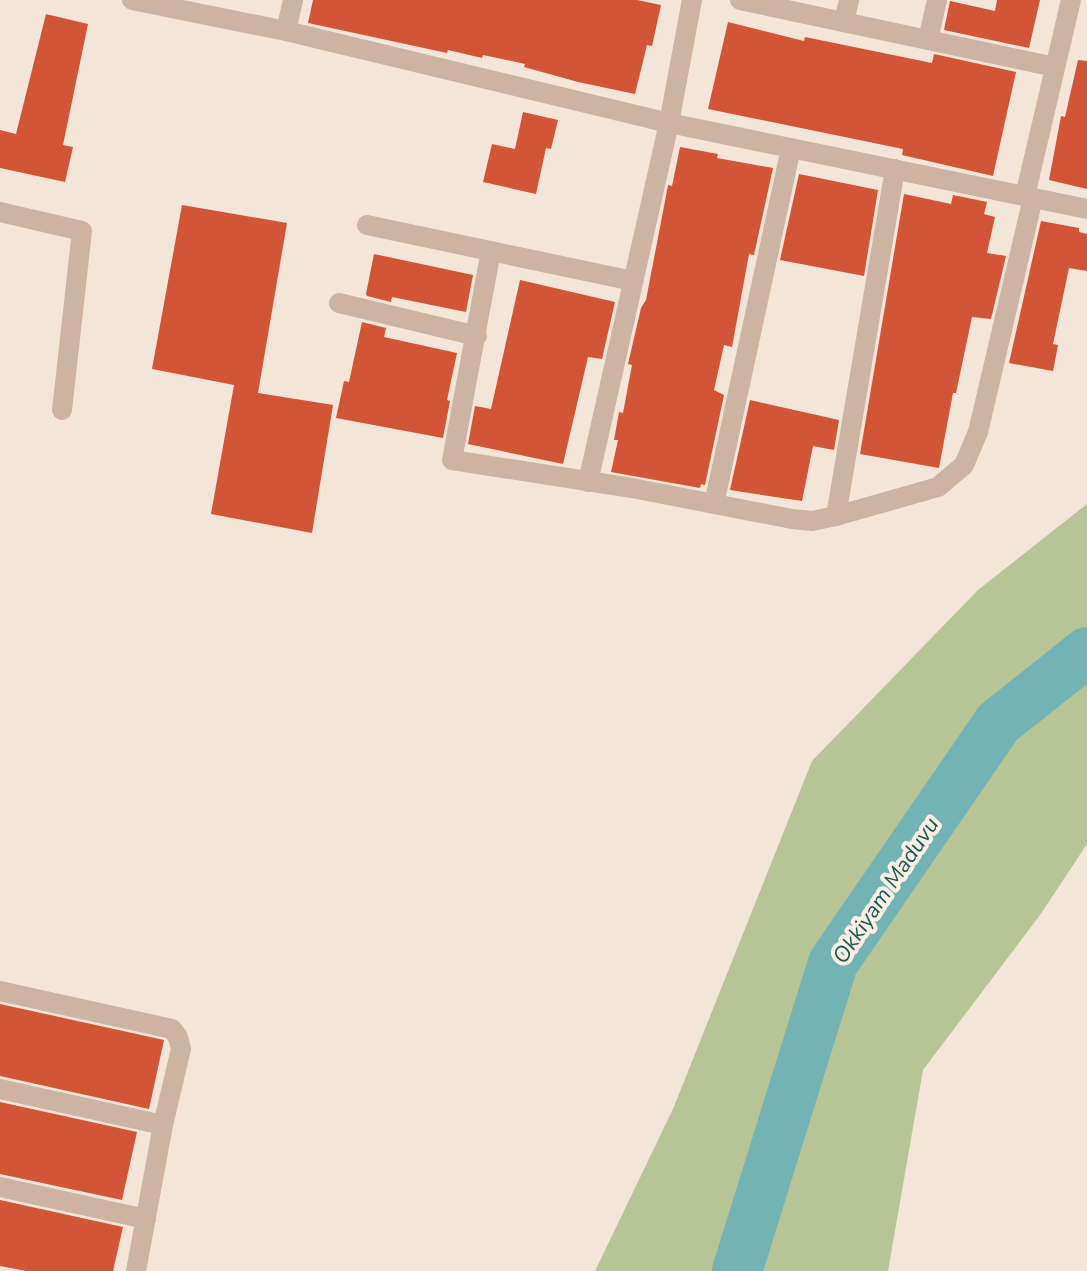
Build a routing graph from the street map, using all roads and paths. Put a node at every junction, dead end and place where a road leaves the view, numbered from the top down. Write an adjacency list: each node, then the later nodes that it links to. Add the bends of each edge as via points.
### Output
1 (132, 0): 9 (street)
2 (293, 0): 9 (street)
3 (692, 0): 12 (street)
4 (740, 0): 8 (street)
5 (849, 0): 8 (street)
6 (937, 0): 10 (street)
7 (1071, 0): 11 (street)
8 (844, 22): 10 (street)
9 (286, 31): 12 (street)
10 (928, 40): 11 (street)
11 (1055, 67): 15 (street)
12 (669, 123): 13 (street); 20 (street)
13 (791, 148): 14 (street); 25 (street)
14 (895, 169): 15 (street); 26 (street)
15 (1029, 197): 16 (street); 26 (street, via 978,432 964,465 938,487)
16 (1087, 209)
17 (0, 212): 23 (street, via 82,231)
18 (367, 225): 19 (street)
19 (491, 251): 20 (street); 22 (street)
20 (633, 281): 24 (street)
21 (339, 303): 22 (street)
22 (477, 336): 24 (street, via 452,460)
23 (62, 410)
24 (588, 482): 25 (street)
25 (714, 504): 26 (street, via 812,521)
26 (836, 516)
27 (0, 991): 29 (street, via 172,1029 181,1049)
28 (0, 1089): 29 (street)
29 (163, 1125): 31 (street)
30 (0, 1187): 31 (street)
31 (146, 1219): 32 (street)
32 (136, 1271)

